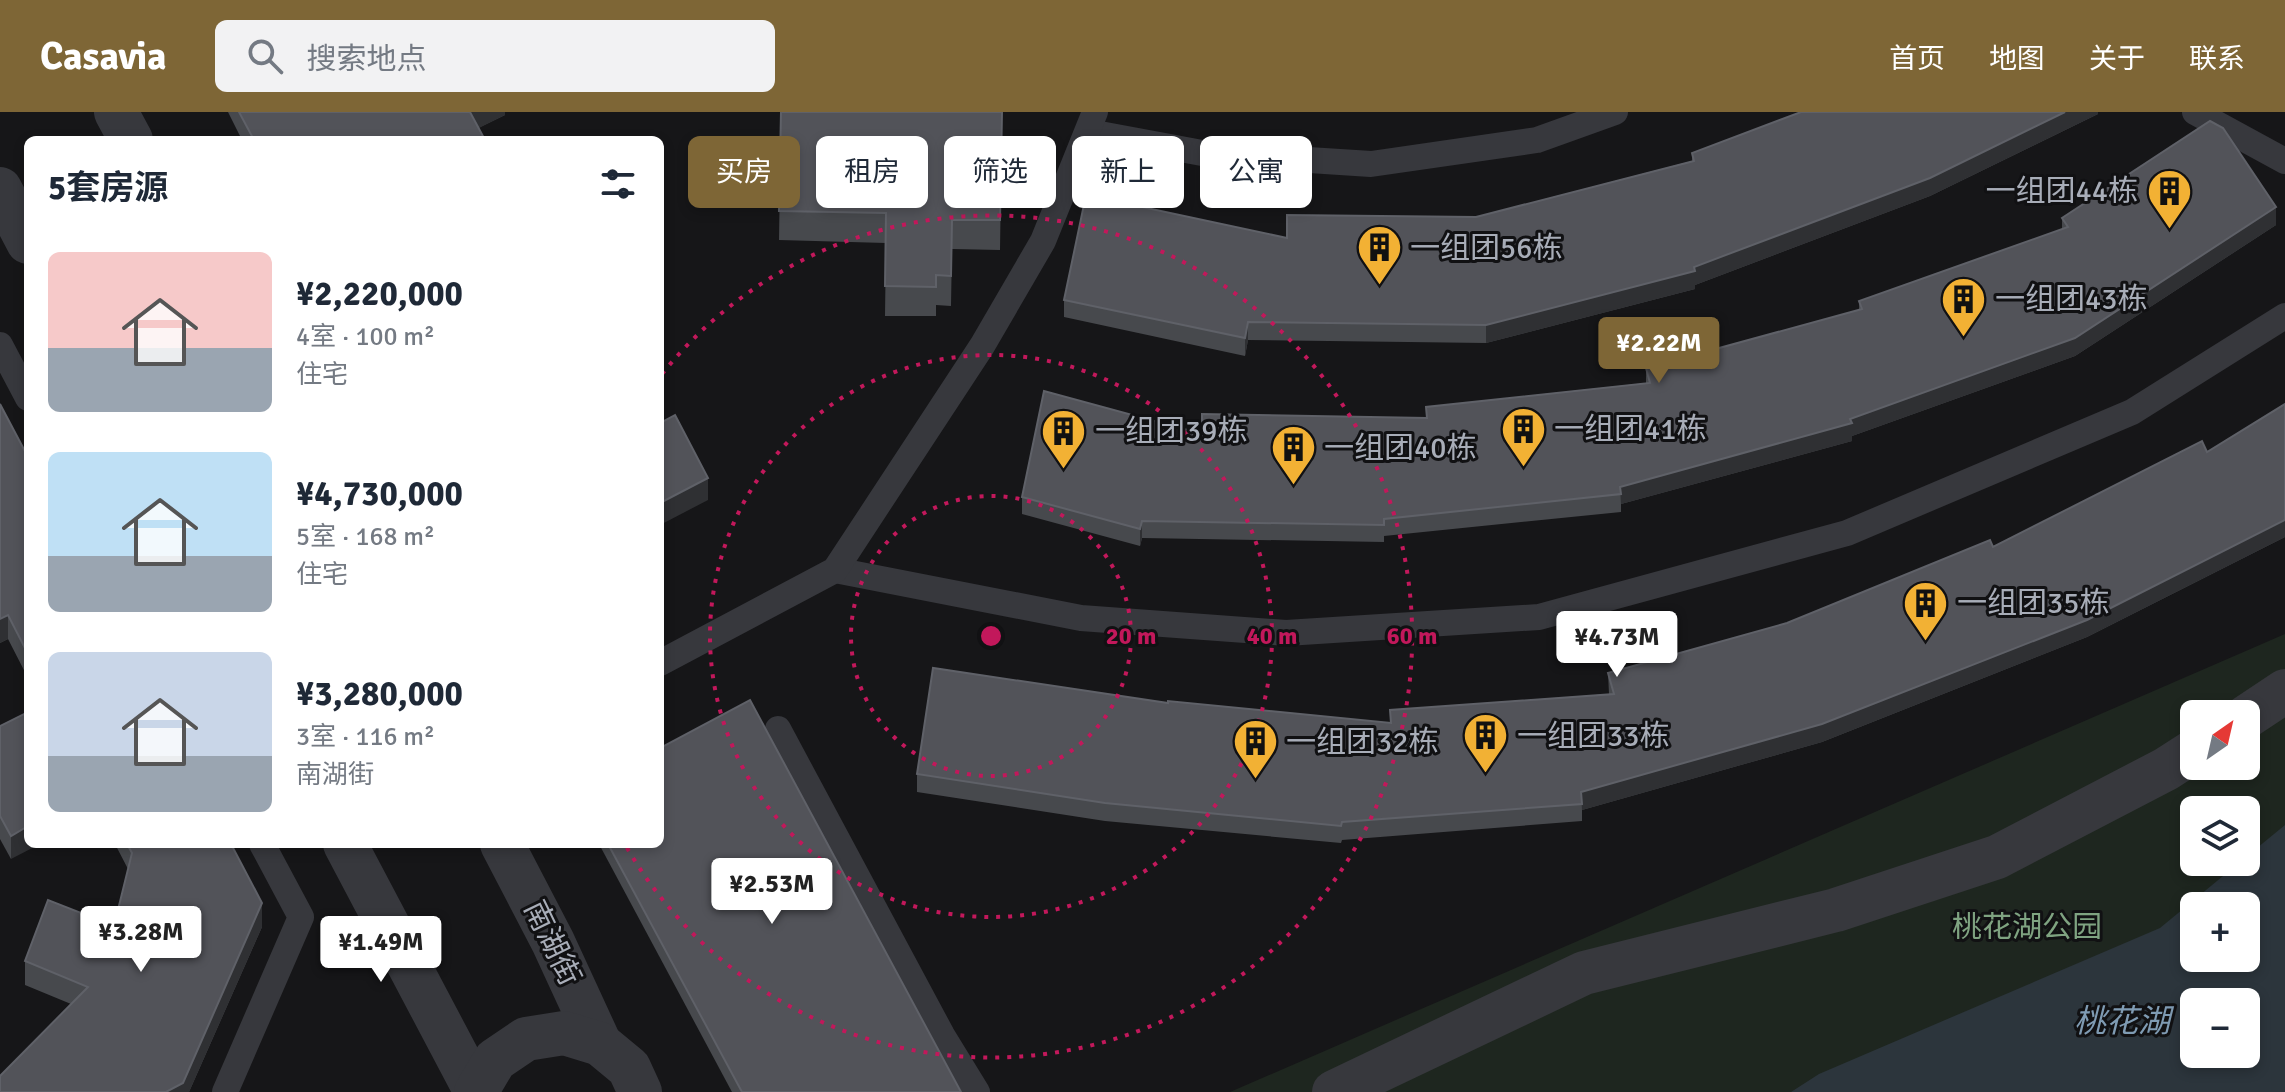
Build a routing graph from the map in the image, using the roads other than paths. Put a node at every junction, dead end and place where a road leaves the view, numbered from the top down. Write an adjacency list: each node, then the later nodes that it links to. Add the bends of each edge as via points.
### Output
1 (116, 112): 5 (street)
2 (1615, 112): 4 (lane, via 1537,140 1371,164 1202,153)
3 (2195, 112): 6 (lane)
4 (1092, 122): 12 (lane, via 1043,241 990,333)
5 (129, 136)
6 (2285, 161)
7 (0, 189): 8 (street)
8 (24, 234)
9 (2285, 316): 12 (lane, via 2132,412 1847,533 1539,617 1286,633 1081,618)
10 (0, 345): 11 (lane)
11 (24, 390)
12 (835, 570): 13 (lane)
13 (664, 661)
14 (2285, 691): 15 (street)
15 (2260, 708)
16 (778, 729): 24 (lane)
17 (2180, 760): 25 (street, via 1997,857 1836,910 1584,973)
18 (264, 848): 22 (lane, via 301,917)
19 (347, 848): 23 (street)
20 (504, 848): 21 (street, 南湖街)
21 (623, 1068): 23 (street, via 564,1033 526,1039 495,1060)
22 (225, 1092)
23 (476, 1092)
24 (977, 1092)
25 (1334, 1092)

